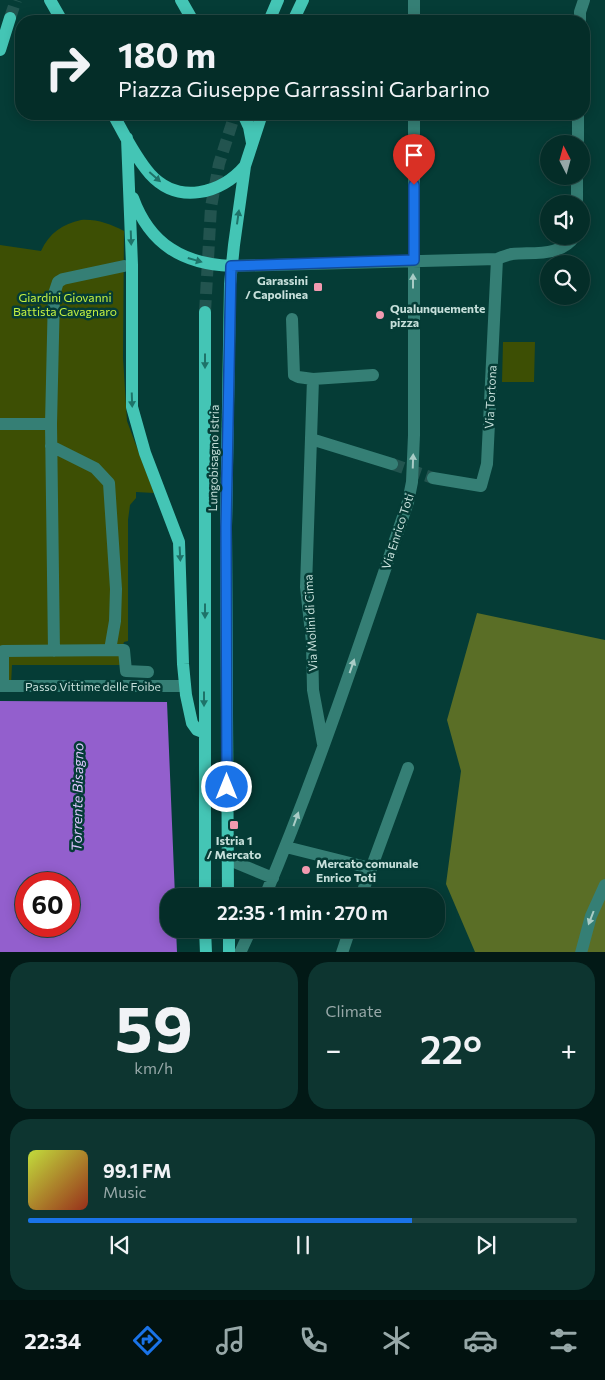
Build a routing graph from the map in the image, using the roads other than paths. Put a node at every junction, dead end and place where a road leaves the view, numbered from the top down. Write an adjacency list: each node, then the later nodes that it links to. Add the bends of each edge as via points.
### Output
1 (50, 0): 7 (main road)
2 (181, 0): 8 (main road)
3 (278, 0): 9 (main road)
4 (303, 0): 10 (main road)
5 (414, 0): 11 (street)
6 (584, 0): 12 (street)
7 (59, 15)
8 (190, 15)
9 (272, 15)
10 (296, 15)
11 (414, 15)
12 (580, 15)
13 (10, 18): 14 (main road)
14 (0, 50)
15 (116, 120): 21 (main road)
16 (246, 120): 22 (main road)
17 (260, 120): 22 (main road, Lungobisagno Istria)
18 (414, 120): 27 (street, Via Enrico Toti)
19 (578, 120): 20 (street)
20 (578, 135)
21 (127, 138): 23 (main road, one-way to 23, via 151,175 181,191 205,192 217,188 233,179); 24 (main road)
22 (252, 143): 23 (main road, Lungobisagno Istria)
23 (245, 166): 29 (main road, Lungobisagno Istria, one-way to 23)
24 (130, 189): 29 (main road, one-way to 29, via 144,220 165,245 192,260); 44 (main road, one-way to 44, via 132,407 145,453 179,542)
25 (566, 245): 26 (street, via 549,253 510,254)
26 (497, 259): 27 (street); 39 (street, Via Tortona, via 487,464 481,486)
27 (414, 260): 29 (street); 46 (street, Via Enrico Toti, one-way to 27, via 408,502 412,482)
28 (124, 266): 35 (street, via 58,282 54,294)
29 (231, 266): 49 (main road, Lungobisagno Istria, via 226,527)
30 (205, 312): 45 (main road, Lungobisagno Istria, one-way to 45)
31 (292, 319): 33 (street, via 294,375)
32 (372, 375): 33 (street)
33 (313, 379): 36 (street, Via Molini di Cima)
34 (0, 424): 35 (street)
35 (51, 424): 37 (street)
36 (311, 439): 38 (street); 46 (street, Via Molini di Cima, via 306,587 313,690)
37 (51, 446): 40 (street, via 95,468 109,483 116,589 116,622); 41 (street)
38 (392, 464)
39 (433, 478)
40 (110, 650): 41 (street); 42 (street, via 124,650 126,671)
41 (54, 651): 43 (street, via 3,651)
42 (148, 672)
43 (1, 686): 44 (street, Passo Vittime delle Foibe)
44 (185, 686): 45 (main road, via 192,723)
45 (205, 733): 53 (main road)
46 (323, 746): 48 (street, Via Enrico Toti, one-way to 46)
47 (408, 768): 50 (street)
48 (286, 847): 50 (street); 51 (street, Via Enrico Toti)
49 (227, 859): 51 (street); 54 (main road, Lungobisagno Istria)
50 (370, 868): 56 (street)
51 (273, 878): 55 (street, Via Enrico Toti)
52 (605, 885): 65 (street, one-way to 65, via 591,916)
53 (205, 888)
54 (228, 888)
55 (269, 888)
56 (364, 888)
57 (205, 938): 62 (main road)
58 (229, 938): 63 (main road)
59 (249, 938): 61 (street)
60 (347, 938): 64 (street)
61 (245, 951)
62 (206, 952)
63 (229, 952)
64 (342, 952)
65 (581, 952)

